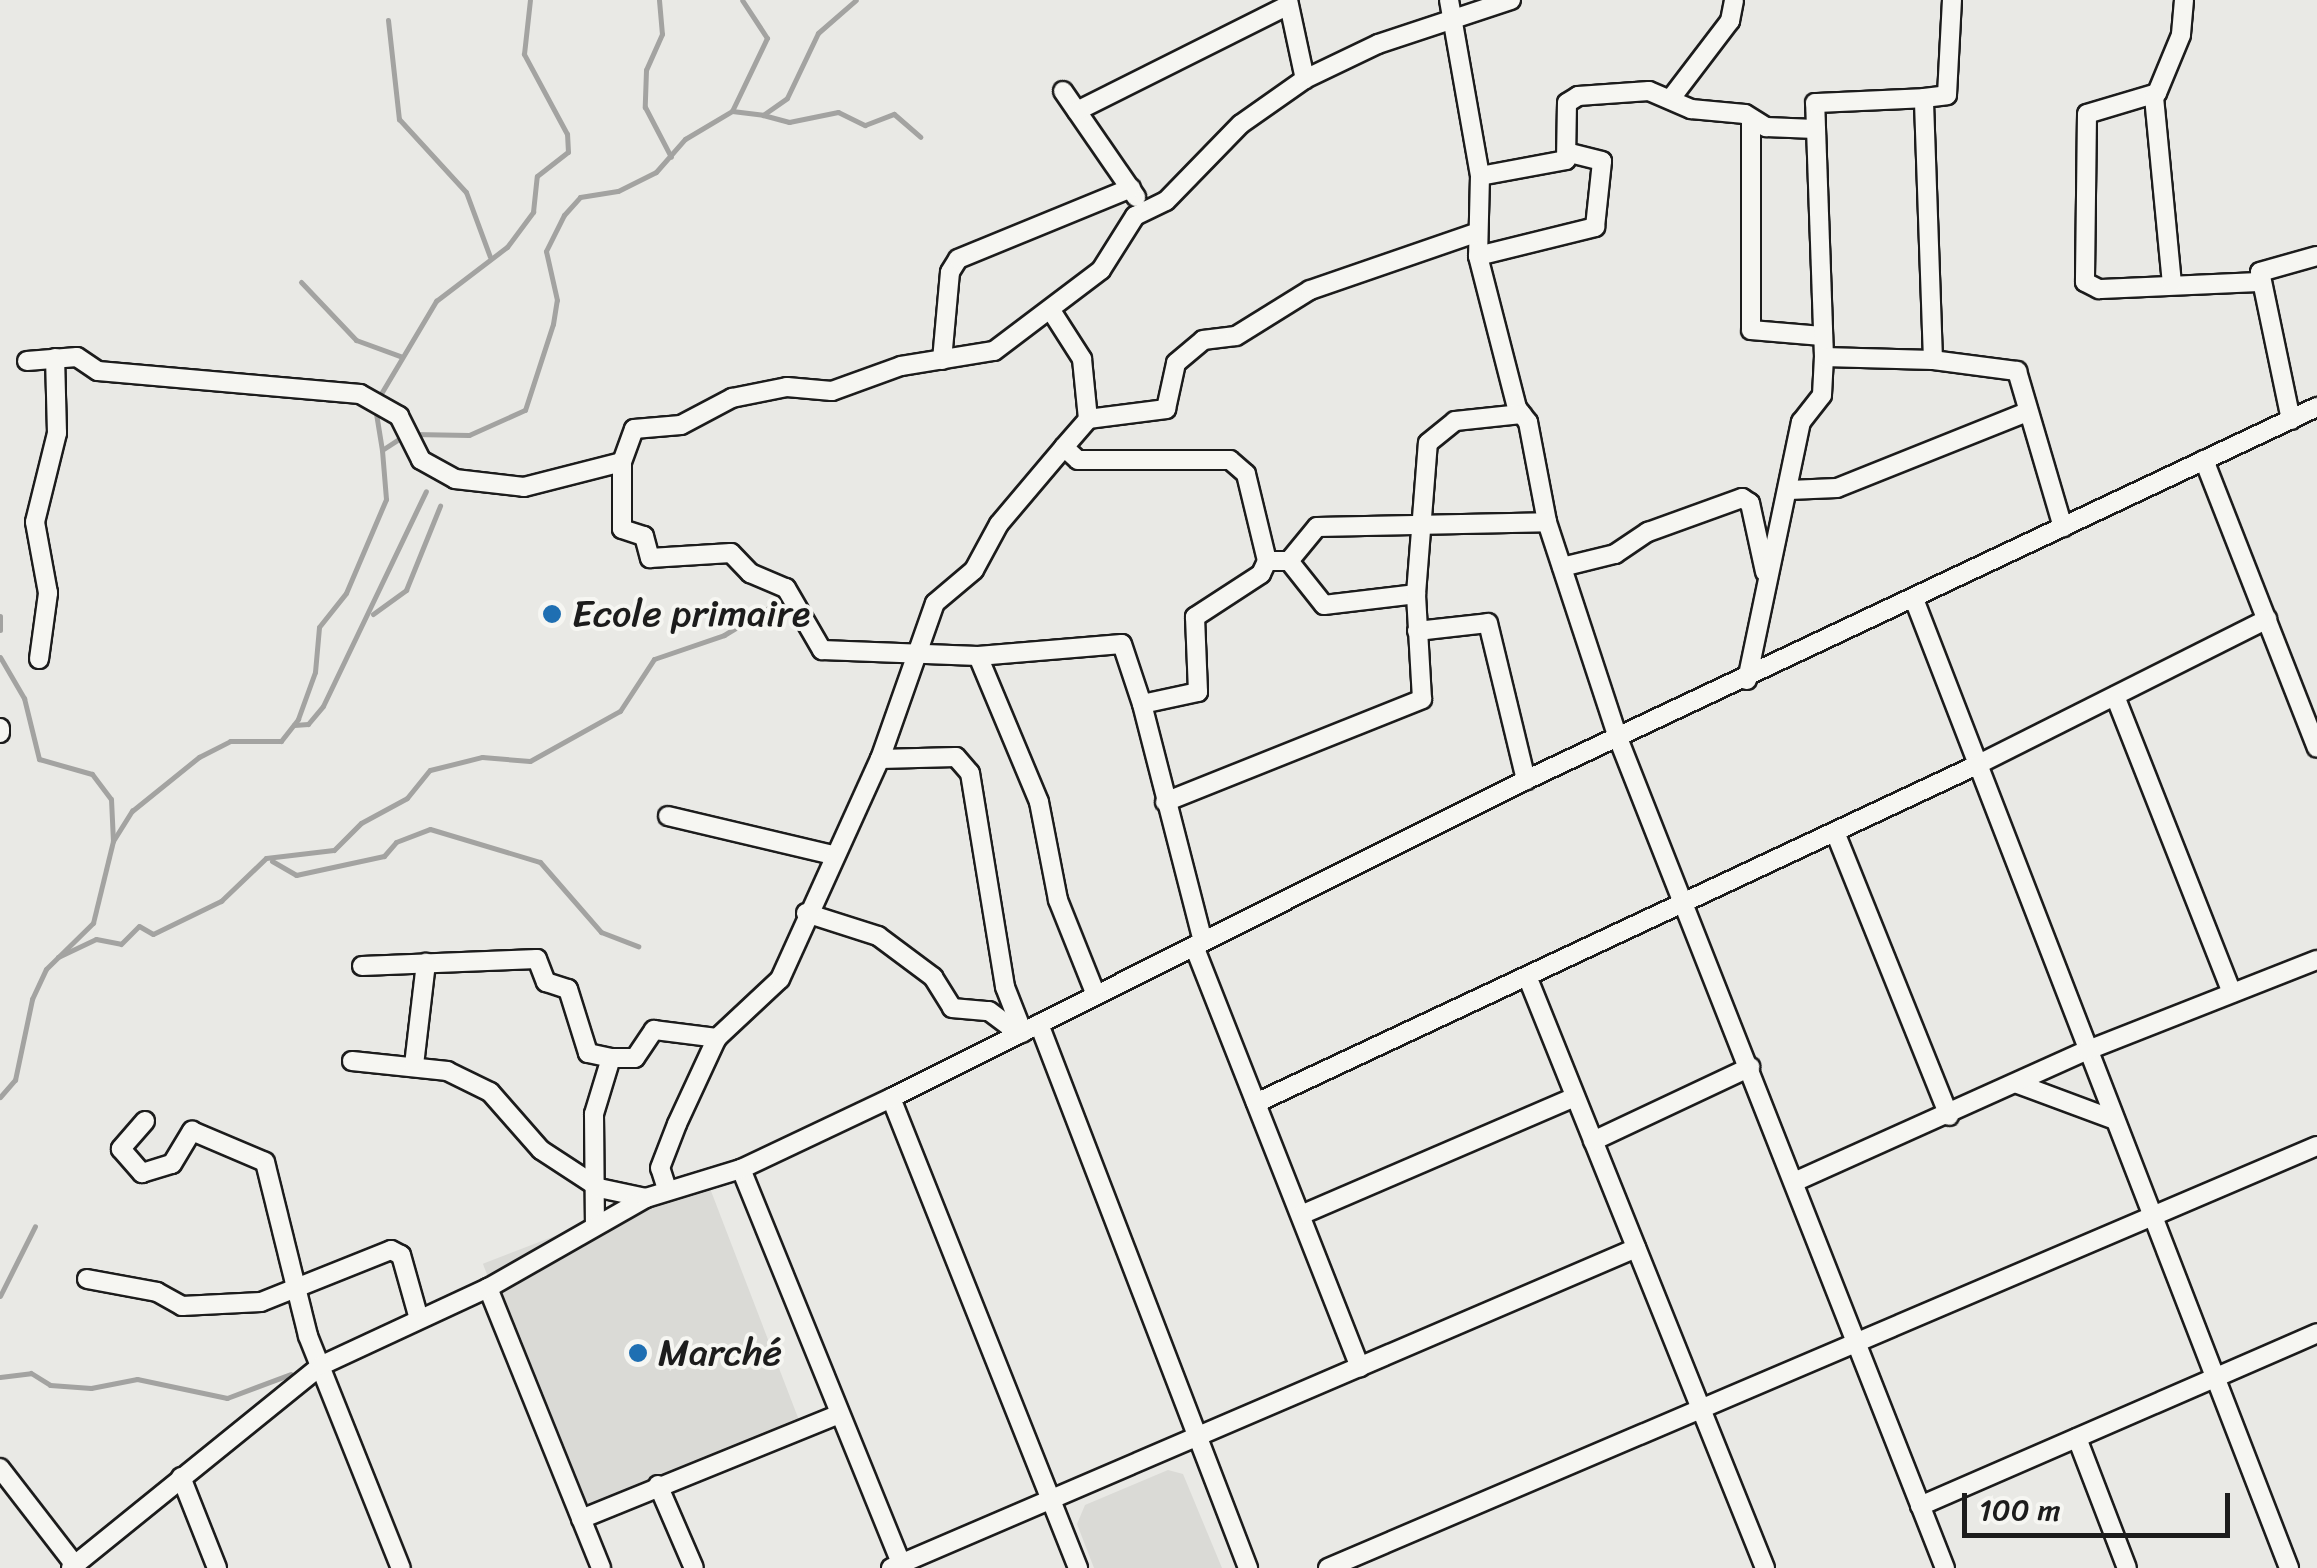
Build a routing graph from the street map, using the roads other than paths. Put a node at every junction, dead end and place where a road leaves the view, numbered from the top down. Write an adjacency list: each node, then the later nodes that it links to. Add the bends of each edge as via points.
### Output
1 (1510, 0): 6 (street)
2 (1734, 0): 9 (street, via 1730,20)
3 (1952, 0): 11 (street, via 1947,95)
4 (2184, 0): 10 (street, via 2180,35)
5 (1288, 3): 7 (street); 12 (street)
6 (1451, 8): 7 (street); 16 (street)
7 (1304, 79): 18 (street, via 1241,124 1166,201)
8 (1063, 91): 12 (street)
9 (1672, 97): 13 (street); 15 (street, via 1624,92 1569,98)
10 (2154, 97): 23 (street); 23 (street, via 2088,114 2085,282 2099,289)
11 (1924, 98): 14 (street, via 1820,98); 29 (street)
12 (1077, 111): 17 (street)
13 (1751, 122): 14 (street); 25 (street, via 1751,330)
14 (1814, 129): 25 (street)
15 (1570, 153): 16 (street, via 1558,163); 20 (street, via 1601,156 1595,227)
16 (1480, 176): 19 (street)
17 (1130, 188): 18 (street); 28 (street, via 958,258 950,272)
18 (1144, 211): 24 (street, via 1101,270)
19 (1476, 233): 20 (street); 34 (street, via 1310,290 1236,336 1203,340 1176,363 1166,409)
20 (1478, 256): 33 (street)
21 (2317, 256): 22 (street, via 2263,267)
22 (2261, 282): 23 (street); 35 (street)
23 (2172, 283)
24 (1052, 312): 28 (street, via 994,351); 34 (street, via 1082,359)
25 (1822, 336): 26 (street)
26 (1824, 356): 29 (street); 39 (street, via 1822,394 1801,422)
27 (55, 358): 30 (street); 38 (street, via 77,357 98,371 360,394 399,416 422,460 454,478 524,486); 53 (street, via 57,433 35,512 48,593)
28 (942, 360): 38 (street, via 832,391 787,387 705,406 680,425 634,429)
29 (1933, 360): 32 (street, via 2015,368)
30 (28, 362)
31 (2317, 407): 35 (street)
32 (2028, 412): 39 (street, via 1837,488); 42 (street)
33 (1522, 414): 40 (street); 41 (street, via 1436,431)
34 (1088, 419): 36 (street)
35 (2291, 420): 37 (street)
36 (1064, 447): 43 (street, via 1078,460 1230,460 1246,474); 51 (street, via 999,524 974,570 935,603)
37 (2204, 460): 42 (street); 49 (street)
38 (622, 462): 51 (street, via 622,529 644,536 650,558 724,549 750,573 786,588 822,650)
39 (1789, 490): 46 (street)
40 (1546, 522): 41 (street); 45 (street)
41 (1418, 523): 44 (street, via 1317,526); 47 (street)
42 (2063, 527): 48 (street)
43 (1267, 561): 44 (street); 56 (street, via 1261,574 1195,617 1198,692)
44 (1289, 561): 47 (street, via 1324,605)
45 (1562, 567): 46 (street, via 1615,554 1648,532 1742,498 1750,503); 57 (street)
46 (1767, 583): 54 (street)
47 (1416, 594): 50 (street)
48 (1914, 599): 54 (street); 60 (street)
49 (2267, 620): 55 (street); 58 (street)
50 (1417, 630): 61 (street, via 1488,623); 62 (street, via 1422,699)
51 (914, 655): 52 (street); 59 (street)
52 (978, 656): 56 (street, via 1122,644); 74 (street, via 1039,802 1058,900)
53 (40, 659)
54 (1747, 680): 57 (street)
55 (2115, 696): 60 (street); 73 (street)
56 (1142, 704): 62 (street)
57 (1618, 738): 61 (street); 66 (street)
58 (2317, 748)
59 (880, 759): 65 (street); 75 (street, via 956,757 970,773 1005,987)
60 (1977, 765): 64 (street); 77 (street)
61 (1526, 780): 68 (street)
62 (1165, 802): 68 (street)
63 (668, 816): 65 (street)
64 (1835, 832): 66 (street); 86 (street)
65 (833, 856): 67 (street)
66 (1684, 901): 72 (street); 81 (street)
67 (806, 913): 75 (street, via 878,936 934,977 952,1008 988,1011); 76 (street, via 772,992)
68 (1199, 944): 74 (street); 85 (street)
69 (2317, 960): 73 (street)
70 (426, 963): 71 (street); 78 (street, via 540,960 546,982 568,988 588,1052); 80 (street)
71 (362, 966)
72 (1527, 976): 84 (street); 85 (street)
73 (2232, 994): 77 (street)
74 (1096, 995): 75 (street)
75 (1027, 1030): 83 (street); 111 (street)
76 (717, 1038): 78 (street, via 654,1030 635,1058); 94 (street, via 662,1161)
77 (2088, 1050): 82 (street); 87 (street)
78 (611, 1058): 93 (street, via 594,1114)
79 (352, 1061): 80 (street)
80 (414, 1066): 93 (street, via 490,1092 542,1150)
81 (1750, 1066): 89 (street); 92 (street)
82 (2018, 1084): 86 (street); 87 (street)
83 (891, 1098): 91 (street); 116 (street)
84 (1576, 1098): 89 (street); 97 (street)
85 (1256, 1103): 97 (street)
86 (1949, 1116): 92 (street)
87 (2115, 1120): 96 (street)
88 (145, 1121): 102 (street, via 121,1149 142,1173 172,1164 192,1131 262,1158)
89 (1593, 1141): 99 (street)
90 (2317, 1146): 96 (street)
91 (741, 1169): 94 (street); 110 (street)
92 (1794, 1182): 105 (street)
93 (598, 1188): 95 (street); 98 (street)
94 (667, 1189): 95 (street)
95 (646, 1198): 98 (street)
96 (2152, 1214): 105 (street); 108 (street)
97 (1301, 1216): 107 (street)
98 (595, 1224): 101 (street)
99 (1636, 1248): 107 (street); 109 (street)
100 (87, 1279): 102 (street, via 198,1308)
101 (488, 1288): 103 (street); 118 (street)
102 (294, 1292): 103 (street, via 398,1251); 106 (street)
103 (419, 1320): 106 (street)
104 (2317, 1333): 108 (street)
105 (1856, 1343): 109 (street); 117 (street)
106 (322, 1365): 114 (street); 122 (street)
107 (1360, 1367): 111 (street)
108 (2215, 1378): 112 (street); 131 (street)
109 (1702, 1411): 127 (street); 128 (street)
110 (840, 1414): 115 (street); 120 (street)
111 (1197, 1437): 116 (street); 126 (street)
112 (2077, 1438): 117 (street); 130 (street)
113 (0, 1468): 119 (street)
114 (181, 1476): 119 (street); 121 (street)
115 (658, 1486): 118 (street); 124 (street)
116 (1052, 1499): 120 (street); 125 (street)
117 (1920, 1506): 129 (street)
118 (581, 1520): 123 (street)
119 (73, 1566)
120 (896, 1566)
121 (216, 1568)
122 (401, 1568)
123 (601, 1568)
124 (694, 1568)
125 (1078, 1568)
126 (1248, 1568)
127 (1328, 1568)
128 (1764, 1568)
129 (1945, 1568)
130 (2127, 1568)
131 (2289, 1568)

